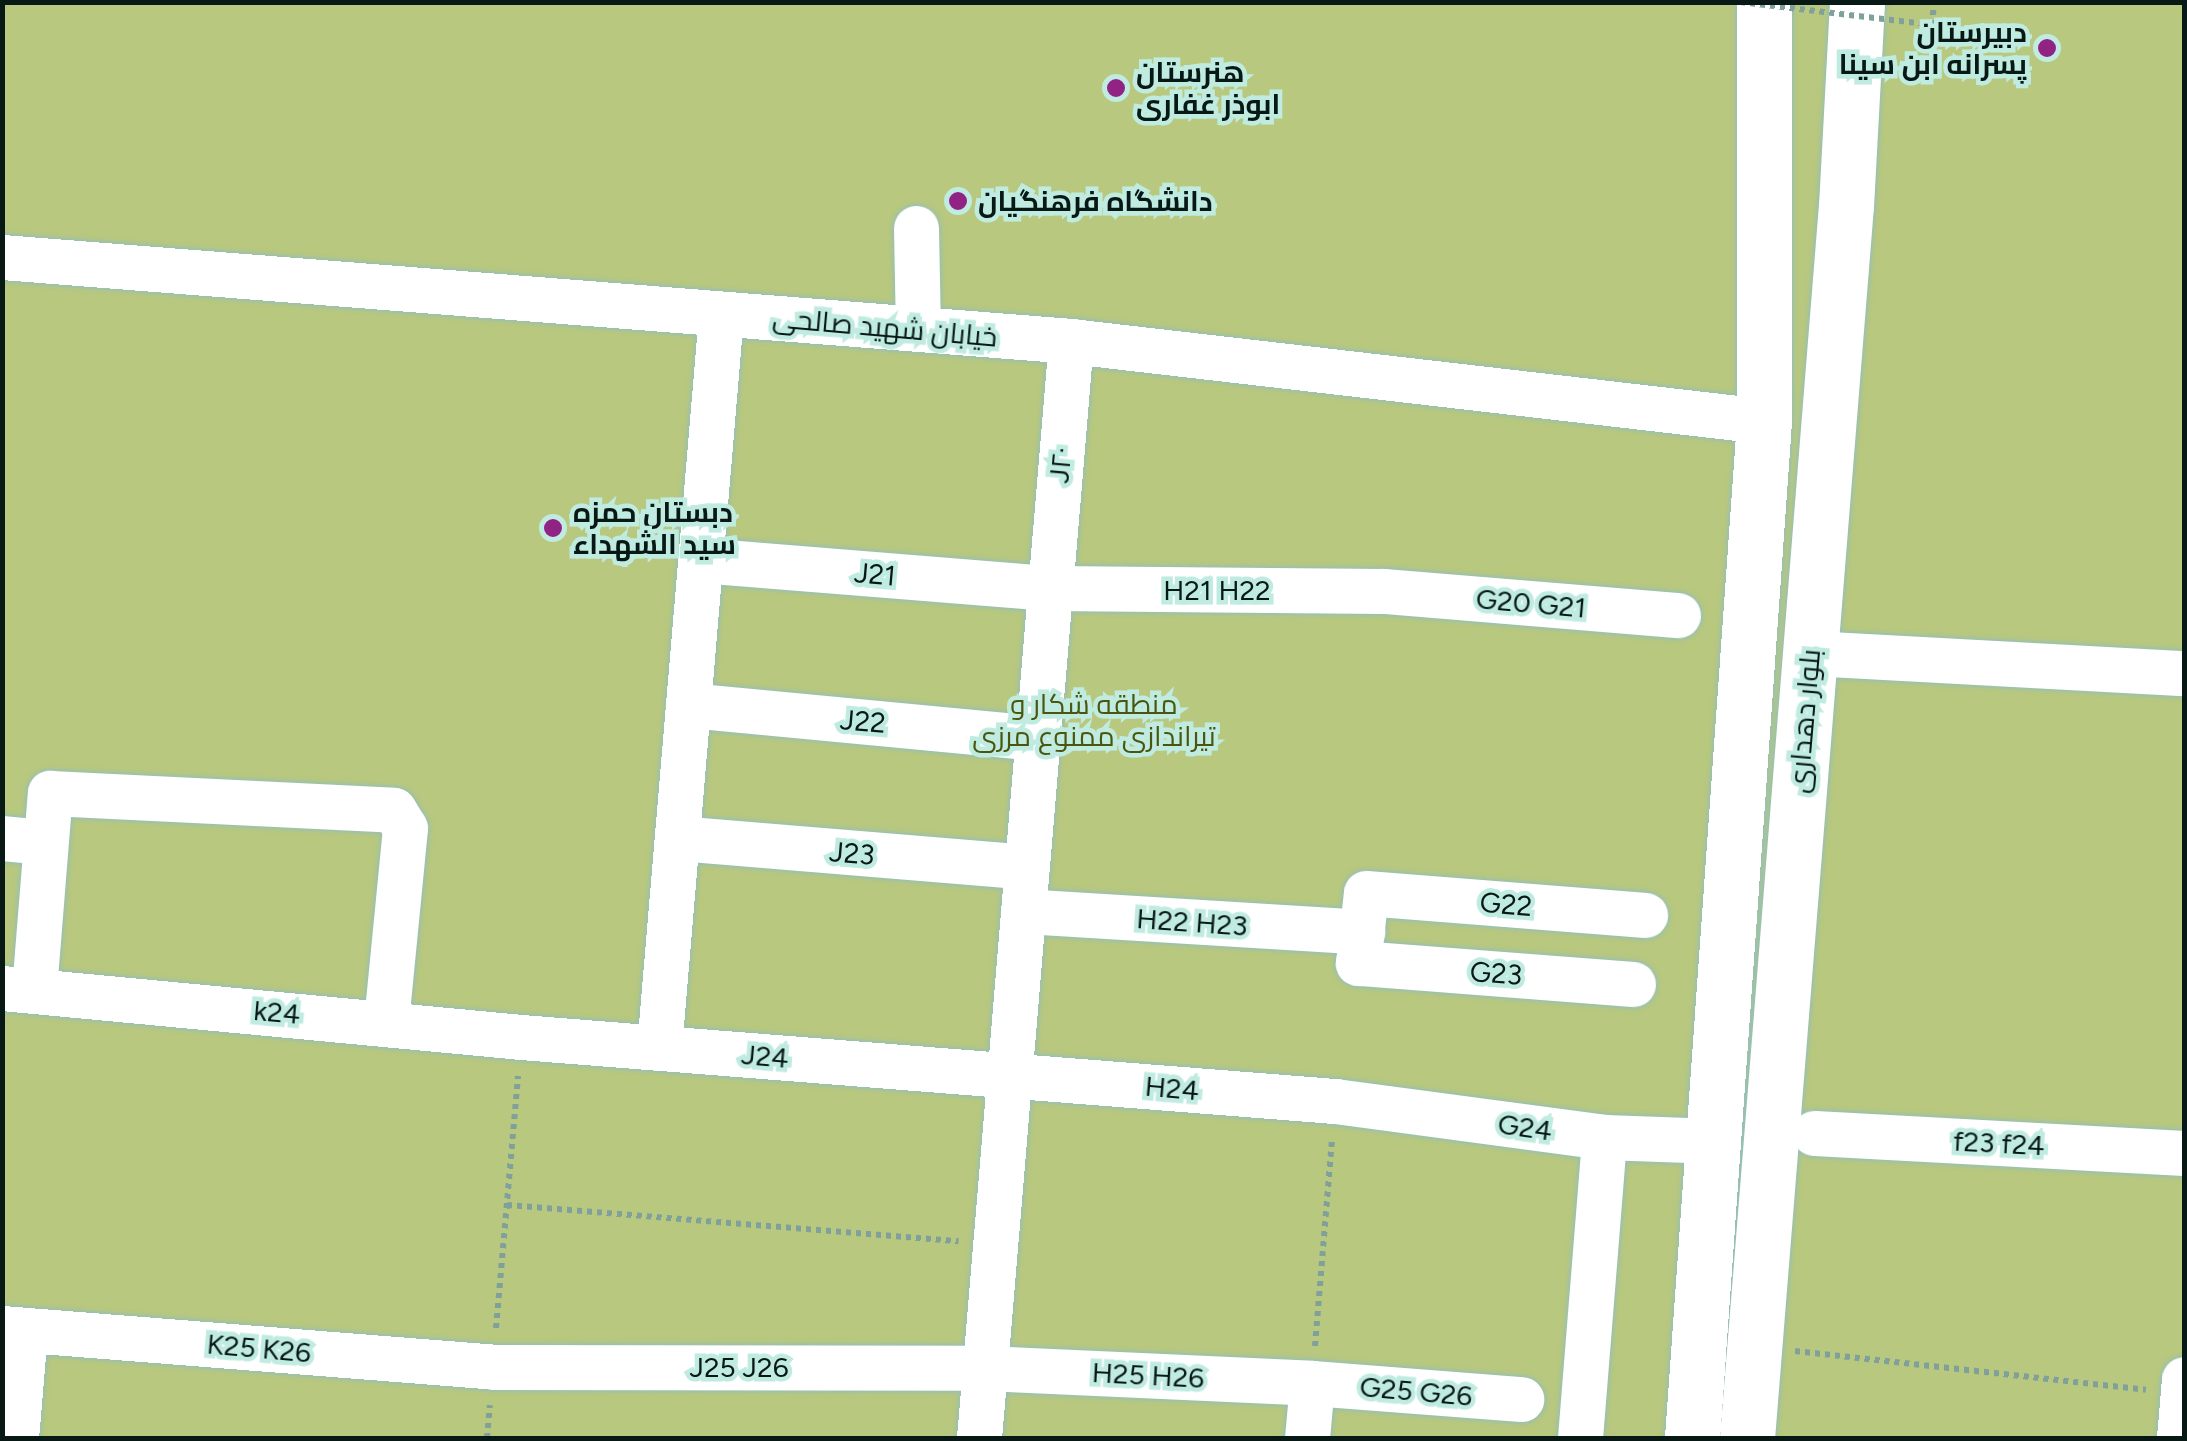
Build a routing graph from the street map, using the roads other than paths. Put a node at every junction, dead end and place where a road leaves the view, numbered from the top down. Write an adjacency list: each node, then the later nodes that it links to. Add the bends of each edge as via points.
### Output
1 (1764, 2): 8 (main road, بلوار دهداری)
2 (1857, 2): 13 (main road, بلوار دهداری)
3 (916, 228): 6 (street)
4 (2, 257): 5 (street, خیابان شهید صالحی)
5 (721, 314): 6 (street, خیابان شهید صالحی); 9 (street)
6 (918, 329): 7 (street, خیابان شهید صالحی)
7 (1071, 341): 8 (street, خیابان شهید صالحی); 10 (street, J۲۰)
8 (1764, 421): 31 (main road, بلوار دهداری)
9 (700, 560): 10 (street, J21); 15 (street)
10 (1050, 588): 11 (street, H21 H22); 16 (street, J۲۰)
11 (1384, 591): 12 (street, G20 G21)
12 (1678, 615)
13 (1810, 653): 14 (street); 45 (main road, بلوار دهداری)
14 (2184, 672)
15 (688, 705): 16 (street, J22); 17 (street)
16 (1038, 738): 19 (street, J۲۰)
17 (677, 838): 19 (street, J23); 26 (street)
18 (23, 840): 23 (street); 24 (street, via 50,793 394,810 405,828)
19 (1025, 889): 21 (street, H22 H23); 27 (street, J۲۰)
20 (1646, 915): 21 (street, G22)
21 (1362, 929): 22 (street, G23)
22 (1633, 984)
23 (18, 989): 24 (street, k24)
24 (386, 1021): 25 (street, k24)
25 (521, 1037): 26 (street, J24)
26 (659, 1048): 27 (street, J24)
27 (1009, 1076): 28 (street, H24); 35 (street, J۲۰)
28 (1335, 1101): 30 (street, G24)
29 (1814, 1133): 32 (street, f23 f24)
30 (1604, 1137): 31 (street, G24); 43 (street)
31 (1717, 1141): 44 (main road, بلوار دهداری)
32 (2184, 1152)
33 (14, 1329): 34 (street, K25 K26); 40 (street)
34 (493, 1366): 35 (street, J25 J26)
35 (985, 1368): 37 (street, H25 H26); 41 (street, J۲۰)
36 (2184, 1379): 38 (street)
37 (1312, 1382): 39 (street, G25 G26); 42 (street)
38 (2183, 1394): 46 (street)
39 (1521, 1399)
40 (16, 1438)
41 (979, 1438)
42 (1307, 1438)
43 (1580, 1438)
44 (1692, 1438)
45 (1747, 1438)
46 (2180, 1438)

